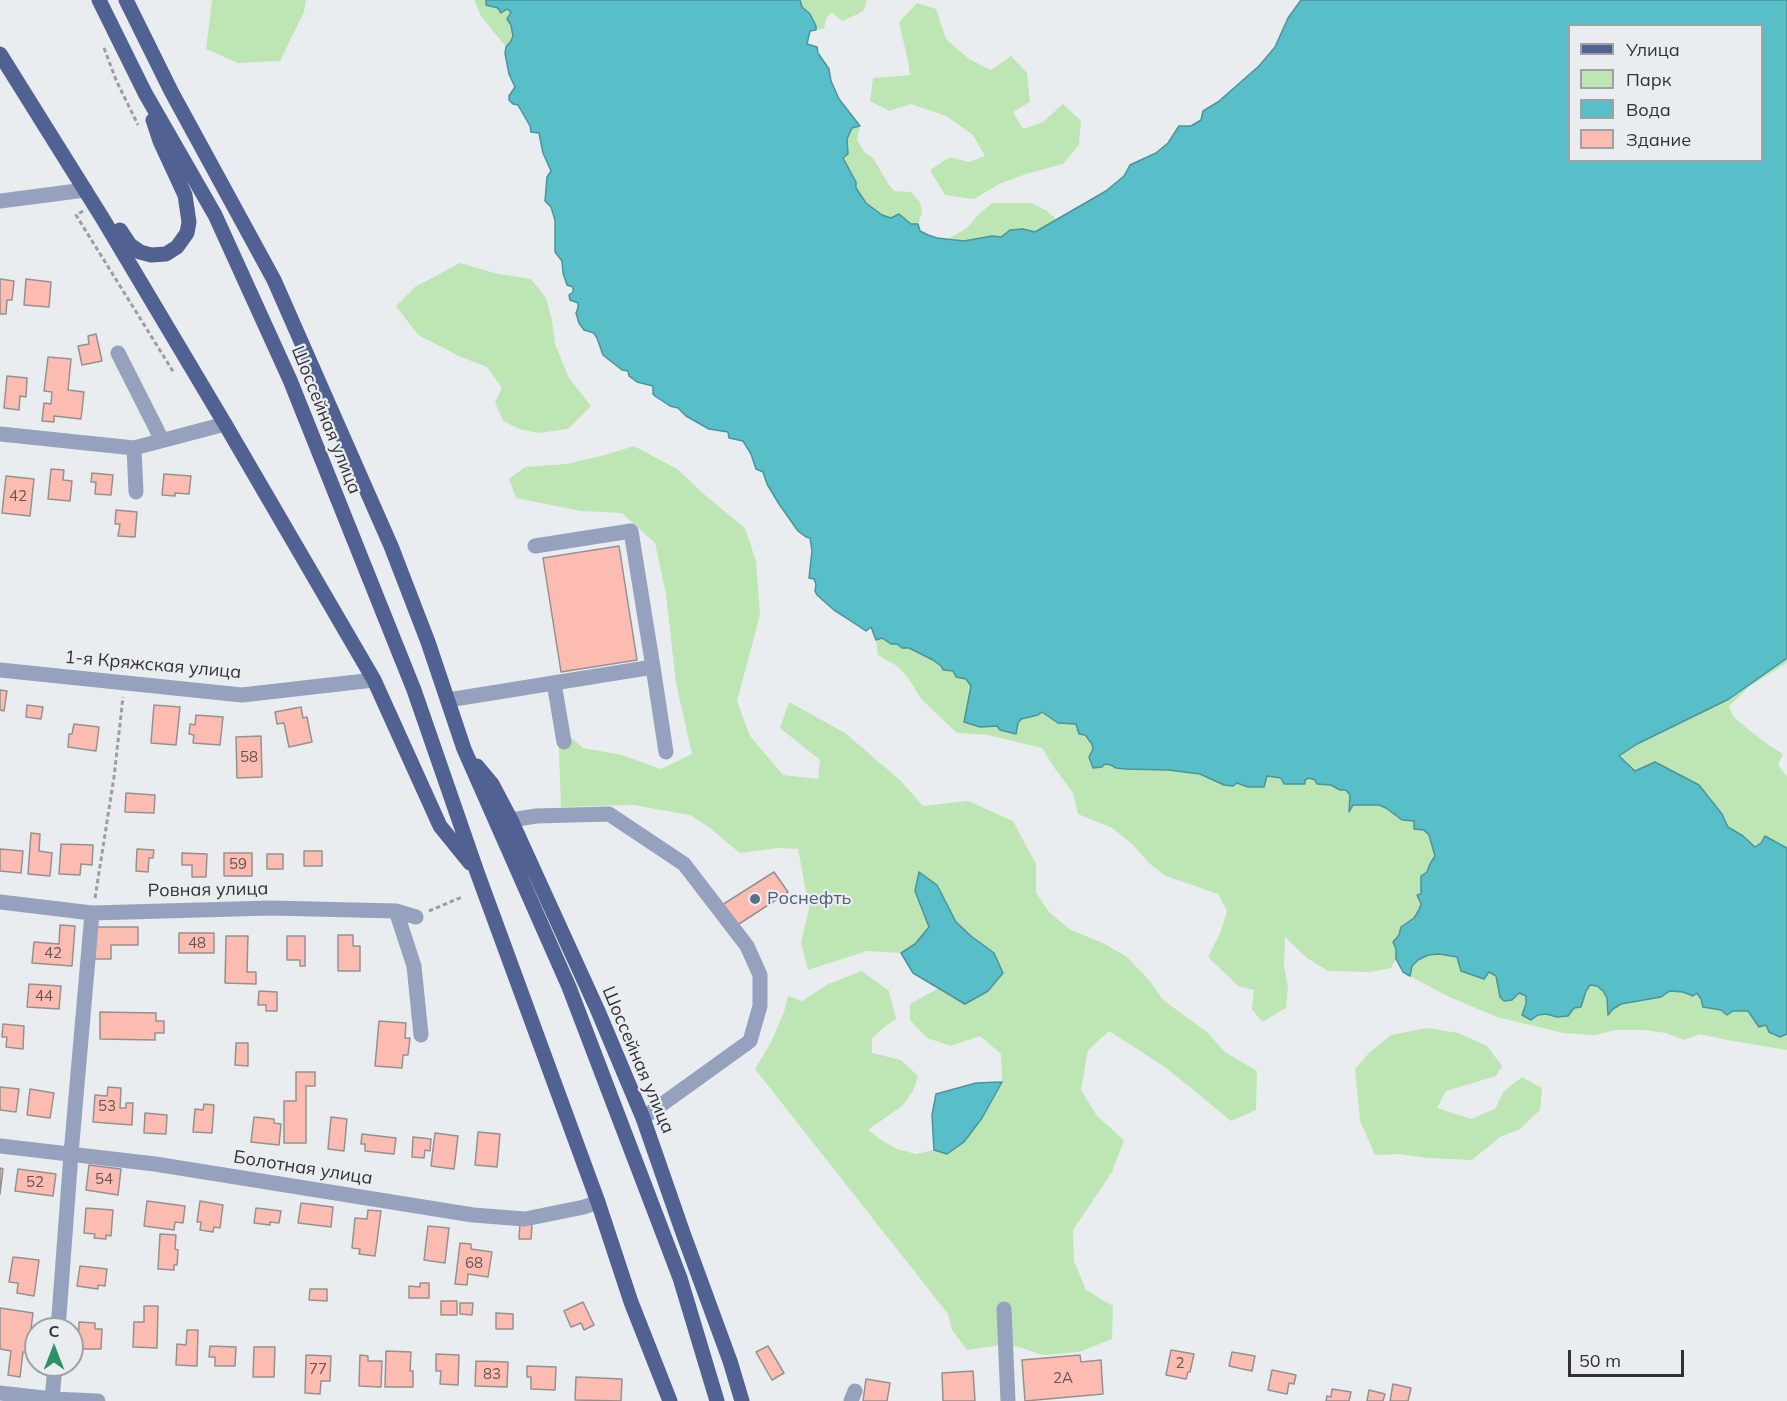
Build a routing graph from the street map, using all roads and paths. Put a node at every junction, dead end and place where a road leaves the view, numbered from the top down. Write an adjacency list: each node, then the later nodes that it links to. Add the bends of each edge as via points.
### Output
1 (99, 0): 5 (main road, Шоссейная улица)
2 (126, 0): 24 (main road, Шоссейная улица, via 274,280 390,546)
3 (101, 39): 6 (path)
4 (0, 54): 7 (main road, Шоссейная улица)
5 (145, 93): 10 (main road, via 160,141 185,195 187,233 166,254 151,255 130,245 115,224); 29 (main road, Шоссейная улица, via 215,215 290,380 414,690)
6 (140, 130)
7 (85, 190): 8 (street); 9 (main road, Шоссейная улица)
8 (0, 201)
9 (94, 204): 10 (main road, Шоссейная улица); 12 (path, via 76,215)
10 (103, 219): 13 (main road, Шоссейная улица)
11 (118, 352): 15 (street)
12 (174, 373)
13 (225, 424): 15 (street); 21 (main road, Шоссейная улица)
14 (0, 434): 16 (street)
15 (162, 440): 16 (street)
16 (134, 448): 17 (street)
17 (136, 492)
18 (535, 546): 19 (street, via 631,531)
19 (653, 667): 23 (street); 27 (street)
20 (0, 670): 22 (street, 1-я Кряжская улица)
21 (374, 680): 22 (street, 1-я Кряжская улица, via 242,695); 29 (main road, Шоссейная улица, via 440,826)
22 (124, 683): 33 (path)
23 (554, 683): 24 (street); 25 (street)
24 (448, 700): 26 (main road, Шоссейная улица)
25 (564, 742)
26 (464, 749): 28 (main road, Шоссейная улица, via 492,784); 47 (main road, Шоссейная улица, via 569,987 680,1278)
27 (666, 752)
28 (511, 820): 36 (main road, Шоссейная улица); 36 (street, via 609,814 684,864 747,946 760,975 760,1006 750,1041)
29 (477, 872): 39 (main road, Шоссейная улица)
30 (462, 897): 34 (path)
31 (0, 902): 33 (street, Ровная улица)
32 (396, 911): 33 (street, Ровная улица, via 272,908); 34 (street, Ровная улица); 35 (street, via 414,966)
33 (93, 913): 38 (street)
34 (416, 917)
35 (421, 1035)
36 (643, 1118): 48 (main road, Шоссейная улица)
37 (0, 1146): 38 (street, Болотная улица)
38 (71, 1154): 39 (street, Болотная улица, via 473,1215 525,1219); 41 (street)
39 (598, 1202): 46 (main road, Шоссейная улица)
40 (1004, 1310): 49 (street)
41 (59, 1317)
42 (54, 1377): 44 (street)
43 (0, 1393): 44 (street)
44 (52, 1400): 45 (street)
45 (98, 1401)
46 (670, 1401)
47 (717, 1401)
48 (742, 1401)
49 (1008, 1401)

